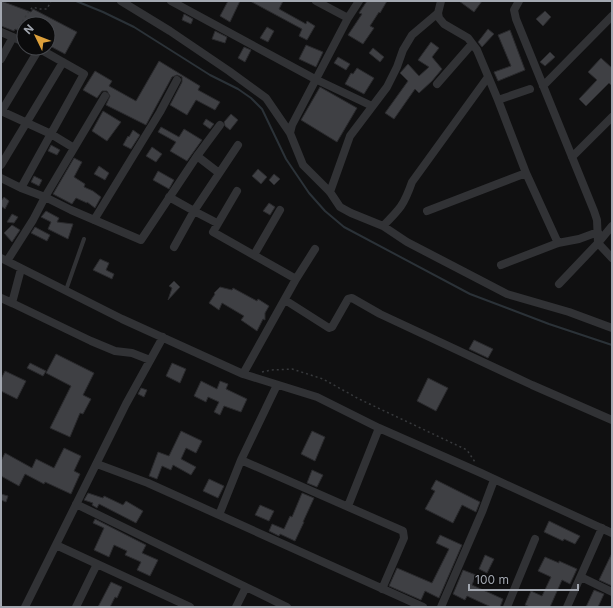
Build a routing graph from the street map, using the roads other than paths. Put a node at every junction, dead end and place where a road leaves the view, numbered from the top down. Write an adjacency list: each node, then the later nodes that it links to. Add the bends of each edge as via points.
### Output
1 (121, 1): 31 (street, via 177,35 266,98)
2 (171, 1): 19 (street)
3 (316, 1): 9 (street)
4 (358, 1): 9 (street)
5 (441, 1): 7 (street)
6 (519, 1): 22 (street, via 514,10 516,19)
7 (438, 13): 13 (street, via 444,24 468,38); 26 (street, via 412,35 387,87)
8 (612, 16): 22 (street)
9 (348, 18): 19 (street)
10 (1, 32): 11 (street)
11 (13, 37): 12 (street); 16 (street)
12 (16, 38)
13 (472, 44): 18 (street); 21 (street)
14 (34, 56): 27 (street)
15 (52, 56): 17 (street)
16 (1, 59)
17 (62, 62): 29 (street); 32 (street, via 84,74)
18 (488, 77): 25 (street); 51 (street, via 412,182 400,209)
19 (316, 79): 26 (street); 31 (street)
20 (177, 80): 49 (street)
21 (437, 84)
22 (543, 86): 36 (street)
23 (530, 89): 25 (street)
24 (105, 96): 34 (street)
25 (498, 100): 39 (street)
26 (372, 106): 43 (street, via 350,136)
27 (1, 111): 29 (street)
28 (612, 117): 36 (street)
29 (26, 123): 32 (street); 37 (street)
30 (220, 125): 35 (street)
31 (290, 133): 43 (street, via 303,165)
32 (51, 134): 34 (street); 41 (street)
33 (238, 145): 38 (street)
34 (74, 148): 45 (street)
35 (197, 156): 38 (street); 44 (street)
36 (572, 157): 53 (street, via 594,211)
37 (1, 166)
38 (219, 173): 46 (street)
39 (526, 173): 48 (street); 55 (street)
40 (1, 178): 41 (street)
41 (21, 188): 45 (street)
42 (237, 191): 50 (street)
43 (330, 192): 51 (street, via 340,207)
44 (169, 196): 46 (street); 49 (street, via 141,240)
45 (45, 197): 49 (street); 61 (street, via 33,220)
46 (194, 210): 50 (street); 57 (street)
47 (280, 210): 59 (street)
48 (427, 211)
49 (94, 220)
50 (217, 223): 59 (street, via 213,232)
51 (383, 226): 70 (street, via 407,242 507,294)
52 (612, 226): 56 (street)
53 (598, 232): 55 (street); 56 (street)
54 (84, 239): 66 (lane)
55 (558, 243): 62 (street)
56 (598, 243): 60 (street); 65 (street)
57 (174, 247)
58 (315, 249): 64 (street)
59 (254, 255): 64 (street)
60 (612, 258)
61 (4, 260): 63 (street)
62 (501, 265)
63 (21, 269): 66 (street); 69 (street)
64 (296, 279): 68 (street)
65 (559, 284)
66 (66, 291): 71 (street)
67 (1, 298): 69 (street)
68 (285, 300): 73 (street); 75 (street, via 329,328 348,299 352,298 380,314)
69 (12, 304): 72 (street, via 114,351 132,353)
70 (612, 328)
71 (163, 337): 72 (street); 73 (street)
72 (150, 360): 78 (street)
73 (246, 375): 74 (street)
74 (277, 385): 76 (street, via 317,396); 77 (street)
75 (612, 420)
76 (379, 428): 79 (street); 81 (street)
77 (242, 460): 81 (street); 82 (street)
78 (97, 464): 80 (street); 82 (street, via 148,483)
79 (494, 480): 83 (street); 98 (street)
80 (76, 504): 86 (street); 89 (street)
81 (348, 506): 90 (street, via 403,531 404,538)
82 (219, 515): 90 (street)
83 (602, 528): 84 (street); 88 (street)
84 (612, 533)
85 (535, 539): 99 (street)
86 (56, 545): 87 (street); 92 (street)
87 (96, 564): 93 (street); 94 (street)
88 (581, 577): 91 (street); 100 (street)
89 (246, 587): 95 (street); 96 (street)
90 (382, 589): 97 (street)
91 (612, 592)
92 (25, 607)
93 (76, 607)
94 (190, 607)
95 (236, 607)
96 (287, 607)
97 (423, 607)
98 (441, 607)
99 (507, 607)
100 (567, 607)

